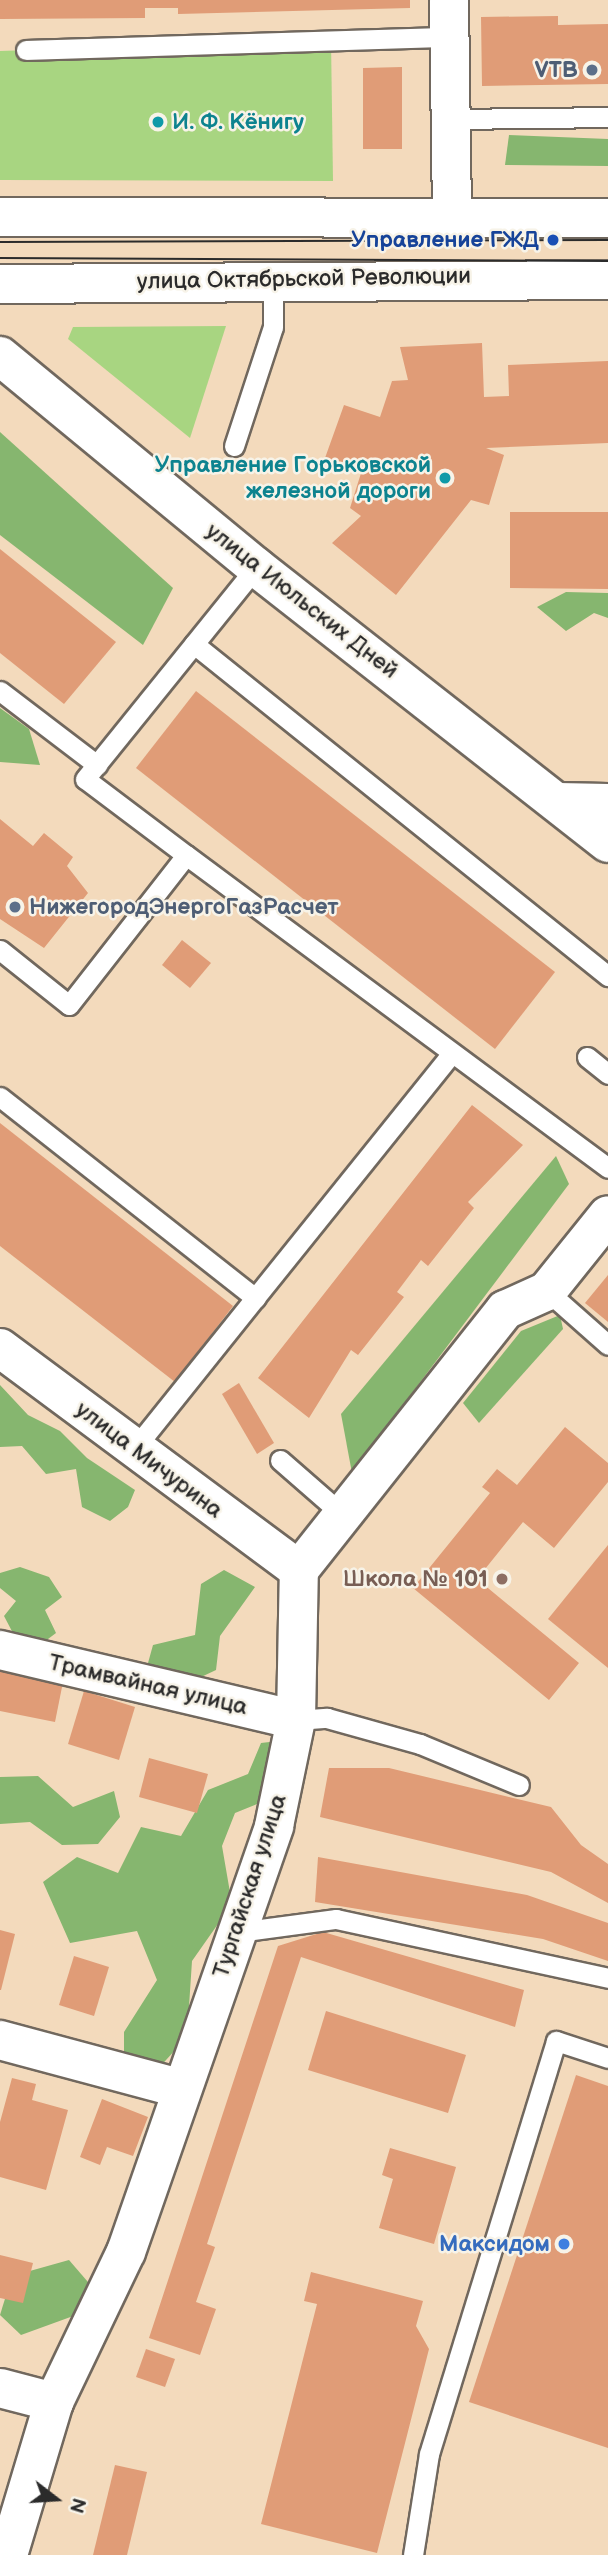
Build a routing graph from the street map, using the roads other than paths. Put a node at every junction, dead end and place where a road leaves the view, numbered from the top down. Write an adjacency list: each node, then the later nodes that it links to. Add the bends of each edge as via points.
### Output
1 (449, 0): 2 (street)
2 (449, 37): 3 (lane); 5 (street)
3 (26, 50)
4 (608, 117): 5 (lane)
5 (451, 119): 9 (street)
6 (0, 217): 8 (street)
7 (608, 218): 9 (street)
8 (272, 219): 9 (street); 11 (street)
9 (452, 219): 10 (street)
10 (453, 277): 11 (street, улица Октябрьской Революции); 12 (street, улица Октябрьской Революции)
11 (273, 279): 13 (street, улица Октябрьской Революции); 15 (lane, via 273,327)
12 (608, 279)
13 (0, 284)
14 (0, 356): 16 (street, улица Июльских Дней)
15 (234, 446)
16 (256, 567): 17 (lane); 20 (street, улица Июльских Дней)
17 (194, 644): 19 (lane); 25 (lane)
18 (0, 691): 19 (lane)
19 (97, 765): 23 (lane, via 85,779)
20 (558, 802): 21 (street); 22 (street, улица Июльских Дней)
21 (608, 803)
22 (608, 843)
23 (186, 855): 24 (lane, via 69,1005); 26 (lane)
24 (0, 950)
25 (608, 976)
26 (453, 1053): 30 (lane); 33 (lane)
27 (587, 1057): 28 (lane)
28 (608, 1074)
29 (0, 1097): 33 (lane)
30 (608, 1168)
31 (608, 1215): 32 (street)
32 (547, 1291): 34 (lane); 38 (street, via 505,1310)
33 (255, 1298): 36 (lane)
34 (608, 1345)
35 (0, 1348): 36 (street, улица Мичурина)
36 (134, 1449): 39 (street, улица Мичурина)
37 (280, 1460): 38 (lane)
38 (343, 1515): 39 (street)
39 (299, 1570): 41 (street, Тургайская улица)
40 (0, 1650): 41 (street, Трамвайная улица)
41 (296, 1720): 42 (lane, via 327,1718 420,1744); 43 (street, Тургайская улица, via 274,1826)
42 (519, 1784)
43 (238, 1932): 44 (lane, via 336,1919); 47 (street, Тургайская улица)
44 (608, 1978)
45 (0, 2040): 47 (street)
46 (608, 2058): 51 (lane, via 556,2041 429,2454)
47 (179, 2088): 49 (street, Тургайская улица, via 126,2252)
48 (0, 2388): 49 (street)
49 (54, 2402): 50 (street, Тургайская улица)
50 (8, 2555)
51 (414, 2555)

